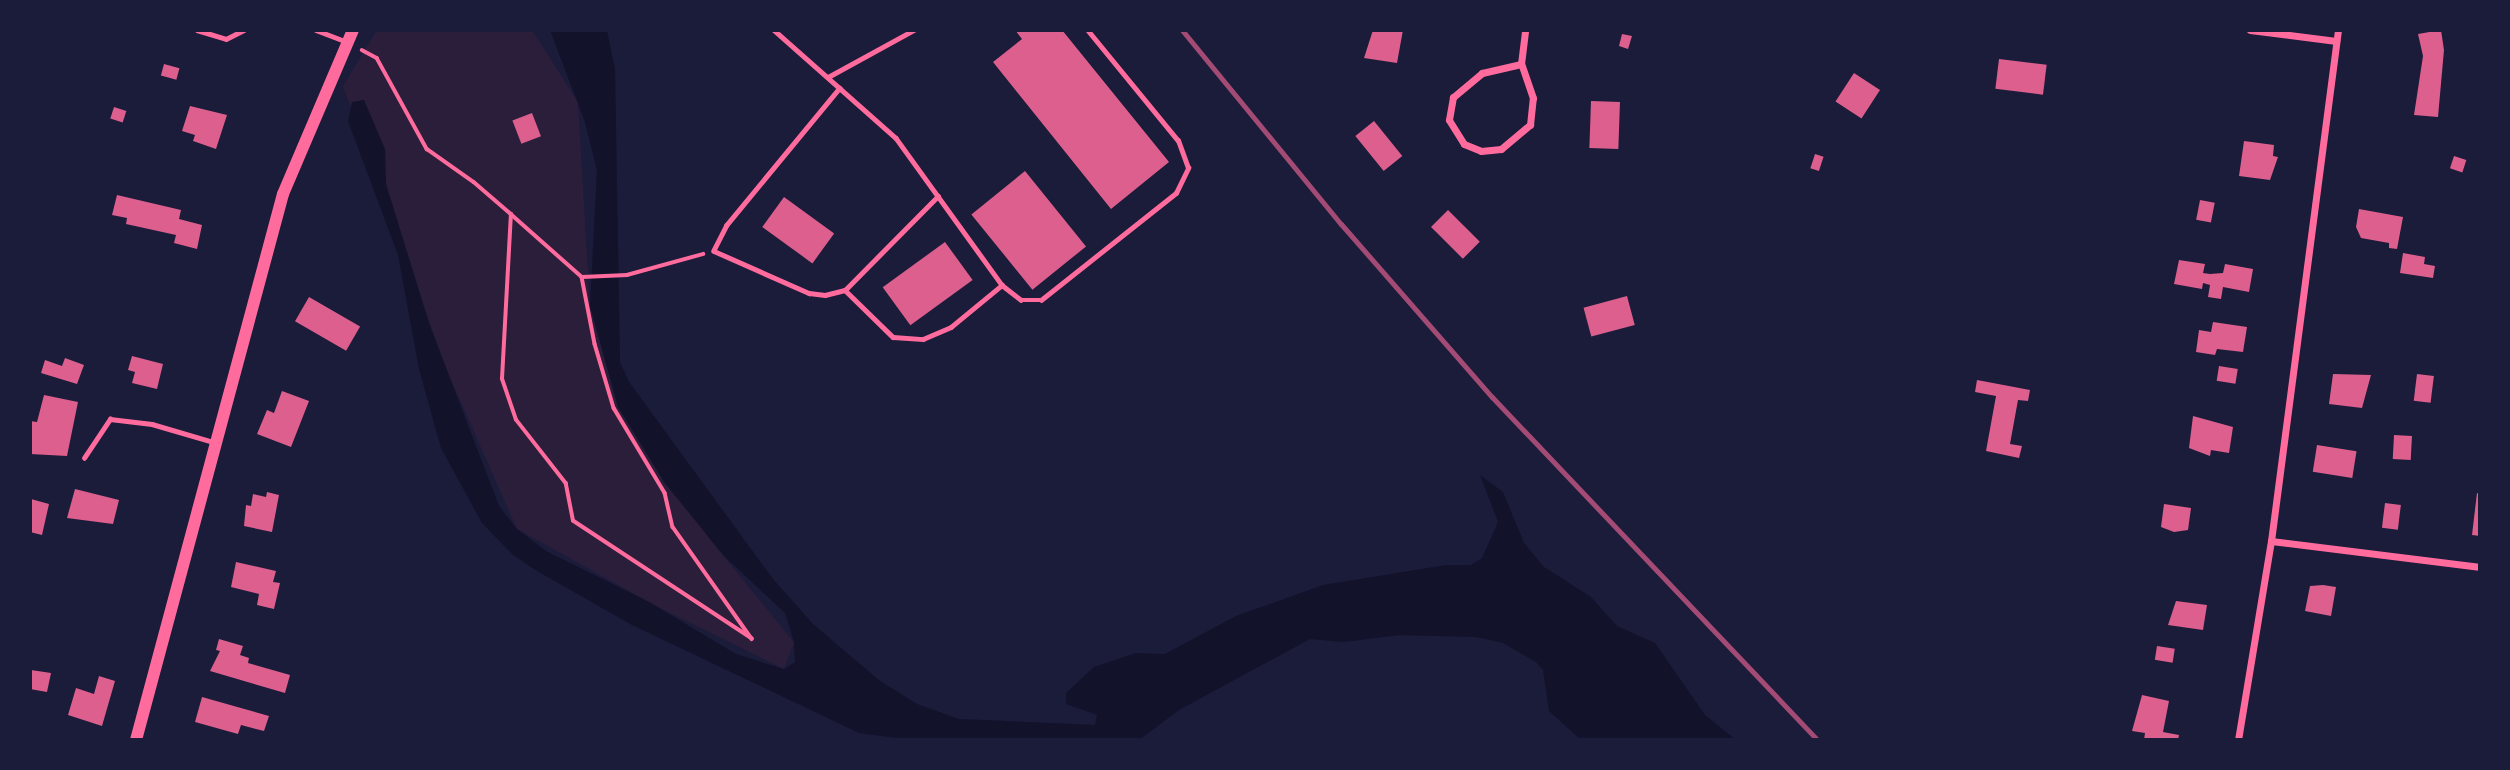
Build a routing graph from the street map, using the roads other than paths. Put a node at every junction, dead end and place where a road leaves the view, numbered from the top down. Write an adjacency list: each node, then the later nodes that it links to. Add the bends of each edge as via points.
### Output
1 (197, 30): 2 (lane, via 226,39)
2 (244, 30)
3 (316, 30): 12 (lane)
4 (353, 30): 12 (main road)
5 (774, 30): 14 (lane)
6 (914, 30): 14 (lane)
7 (1087, 30): 17 (lane, via 1178,141 1188,168 1176,193 1041,300 1021,300)
8 (1525, 30): 13 (street)
9 (2250, 30): 11 (street)
10 (2338, 30): 11 (street)
11 (2336, 41): 21 (street)
12 (345, 42): 19 (main road, via 283,194)
13 (1521, 64): 13 (street, via 1482,73 1453,97 1449,120 1464,144 1491,151 1522,135 1533,107)
14 (828, 77): 15 (lane)
15 (840, 88): 16 (lane, via 896,138); 18 (lane, via 727,225 714,251 809,293)
16 (938, 196): 17 (lane); 18 (lane)
17 (1002, 285): 18 (lane, via 951,327 923,339 893,337)
18 (845, 290)
19 (218, 443): 20 (lane, via 152,424 110,419); 23 (main road)
20 (85, 458)
21 (2271, 541): 22 (street); 24 (street)
22 (2480, 567)
23 (136, 740)
24 (2238, 740)

